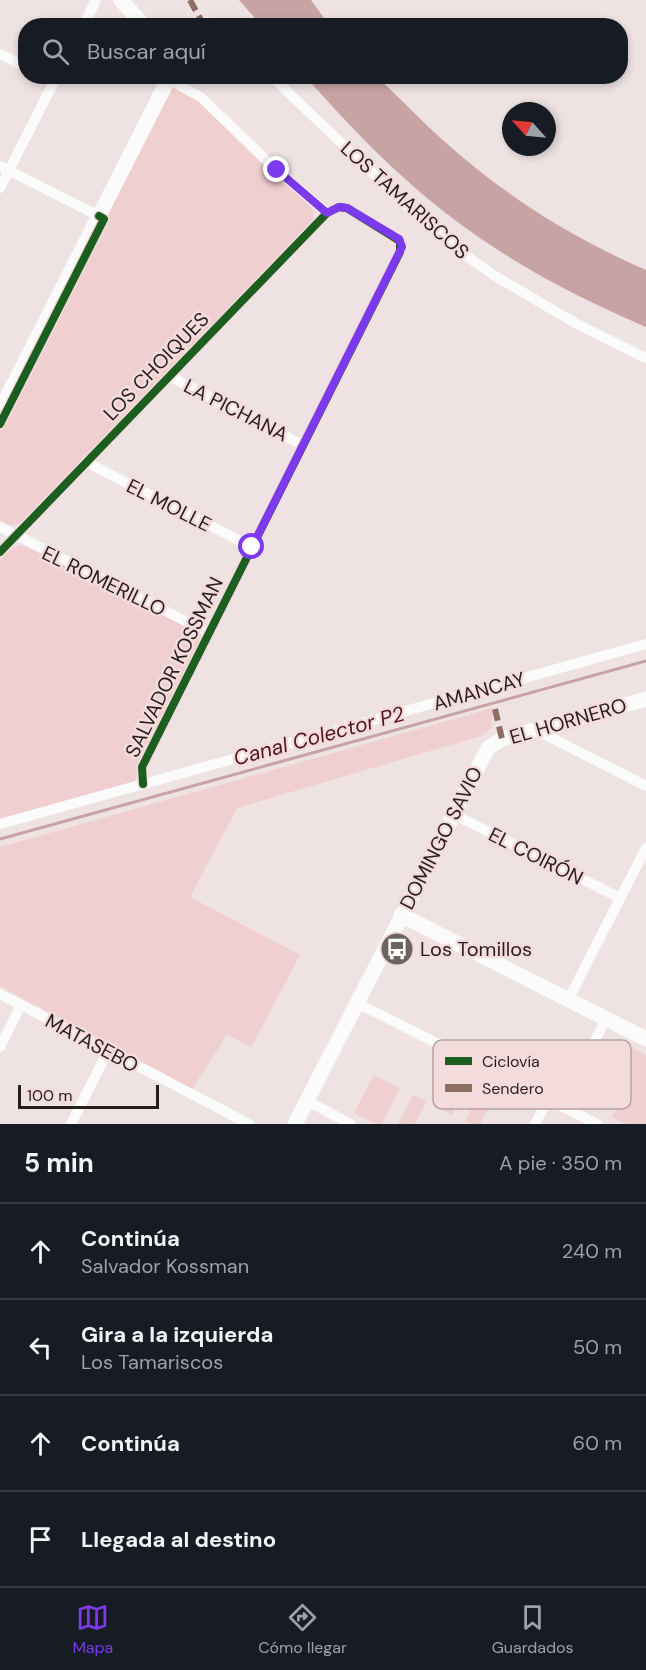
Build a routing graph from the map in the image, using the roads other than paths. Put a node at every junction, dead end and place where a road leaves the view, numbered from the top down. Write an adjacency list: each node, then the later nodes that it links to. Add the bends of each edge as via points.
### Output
1 (96, 0): 3 (street)
2 (121, 0): 4 (street)
3 (87, 18)
4 (137, 18)
5 (0, 54): 6 (street)
6 (18, 63)
7 (49, 84): 11 (street)
8 (166, 84): 15 (street)
9 (179, 84): 14 (street, via 202,98)
10 (279, 84): 17 (street, LOS TAMARISCOS, via 420,218 465,255 577,324)
11 (4, 168): 12 (street); 15 (street)
12 (0, 188)
13 (339, 207): 14 (street, LOS CHOIQUES); 16 (street, LOS TAMARISCOS, via 351,209)
14 (327, 213): 18 (street, LOS CHOIQUES)
15 (99, 216): 19 (street)
16 (402, 244): 21 (street, SALVADOR KOSSMAN)
17 (646, 358)
18 (169, 376): 21 (street, LA PICHANA); 22 (street, LOS CHOIQUES)
19 (4, 393): 20 (street)
20 (0, 411)
21 (303, 445): 25 (street, SALVADOR KOSSMAN)
22 (86, 462): 24 (street, LOS CHOIQUES); 25 (street, EL MOLLE)
23 (0, 527): 24 (street, EL ROMERILLO)
24 (15, 536): 26 (street, LOS CHOIQUES); 27 (street, EL ROMERILLO)
25 (252, 547): 27 (street, SALVADOR KOSSMAN)
26 (0, 552)
27 (209, 633): 32 (street, SALVADOR KOSSMAN, via 142,767)
28 (646, 644): 32 (street, AMANCAY)
29 (646, 699): 30 (street, EL HORNERO)
30 (536, 730): 31 (street, EL HORNERO); 33 (street)
31 (490, 745): 34 (street, DOMINGO SAVIO)
32 (142, 784): 35 (street, AMANCAY)
33 (646, 786)
34 (453, 814): 37 (street, EL COIRÓN); 38 (street, DOMINGO SAVIO)
35 (0, 824)
36 (646, 848): 37 (street)
37 (620, 898): 40 (street)
38 (401, 915): 40 (street); 41 (street, DOMINGO SAVIO)
39 (0, 994): 42 (street, MATASEBO)
40 (568, 1000): 43 (street)
41 (357, 1002): 46 (street); 49 (street, DOMINGO SAVIO)
42 (21, 1005): 47 (street); 48 (street, MATASEBO)
43 (606, 1019): 44 (street); 45 (street)
44 (646, 1039)
45 (595, 1040)
46 (433, 1041)
47 (0, 1047)
48 (108, 1051): 52 (street); 53 (street, MATASEBO)
49 (307, 1101): 54 (street, DOMINGO SAVIO); 55 (street)
50 (543, 1109): 56 (street)
51 (567, 1109): 57 (street)
52 (71, 1124)
53 (249, 1124)
54 (295, 1124)
55 (351, 1124)
56 (536, 1124)
57 (597, 1124)

